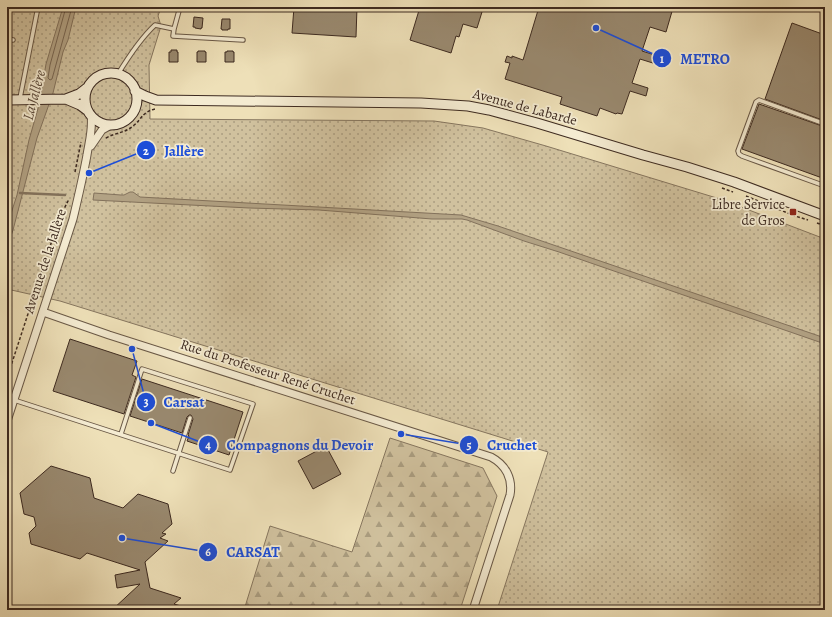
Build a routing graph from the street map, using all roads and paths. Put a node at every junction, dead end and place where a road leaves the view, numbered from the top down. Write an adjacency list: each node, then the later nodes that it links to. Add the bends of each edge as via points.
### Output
1 (12, 7): 4 (path)
2 (38, 7): 14 (lane)
3 (180, 7): 5 (lane)
4 (7, 23)
5 (174, 29): 8 (lane, via 173,36); 9 (lane, via 155,25 145,34)
6 (7, 39): 7 (lane)
7 (12, 40)
8 (243, 40)
9 (118, 74): 10 (main road, via 98,76); 11 (main road, via 131,82)
10 (88, 87): 12 (main road); 17 (main road, via 85,101)
11 (135, 91): 15 (main road, Avenue de Labarde); 16 (main road)
12 (66, 99): 14 (main road); 17 (main road)
13 (7, 100): 14 (main road)
14 (20, 100)
15 (157, 104): 16 (main road, Avenue de Labarde, via 149,102); 20 (path, via 125,131 103,140); 29 (main road, Avenue de Labarde, via 421,103 468,106 537,123 704,172)
16 (134, 110): 19 (main road, via 127,119)
17 (89, 113): 19 (main road, via 95,120); 22 (street, Avenue de la Jallère, via 92,129)
18 (825, 124): 24 (lane, via 759,100 756,102 738,151 742,156)
19 (111, 125): 20 (street, Avenue de la Jallère)
20 (96, 137): 22 (street, Avenue de la Jallère)
21 (81, 141): 23 (path)
22 (87, 153): 33 (street, Avenue de la Jallère, via 73,219)
23 (75, 176)
24 (825, 186)
25 (720, 187): 26 (path)
26 (734, 192)
27 (740, 194): 30 (path)
28 (71, 195): 34 (path, via 59,218)
29 (825, 216)
30 (809, 220)
31 (815, 222): 32 (path)
32 (825, 226)
33 (43, 312): 35 (street, Avenue de la Jallère); 41 (street, Rue du Professeur René Cruchet, via 496,460 504,467 510,478 511,489)
34 (7, 378)
35 (14, 400): 37 (street, Avenue de la Jallère); 38 (lane)
36 (190, 418): 39 (lane)
37 (7, 421)
38 (121, 434): 39 (lane); 39 (lane, via 142,369 253,404 230,470)
39 (178, 453): 40 (lane)
40 (172, 470)
41 (473, 610)

